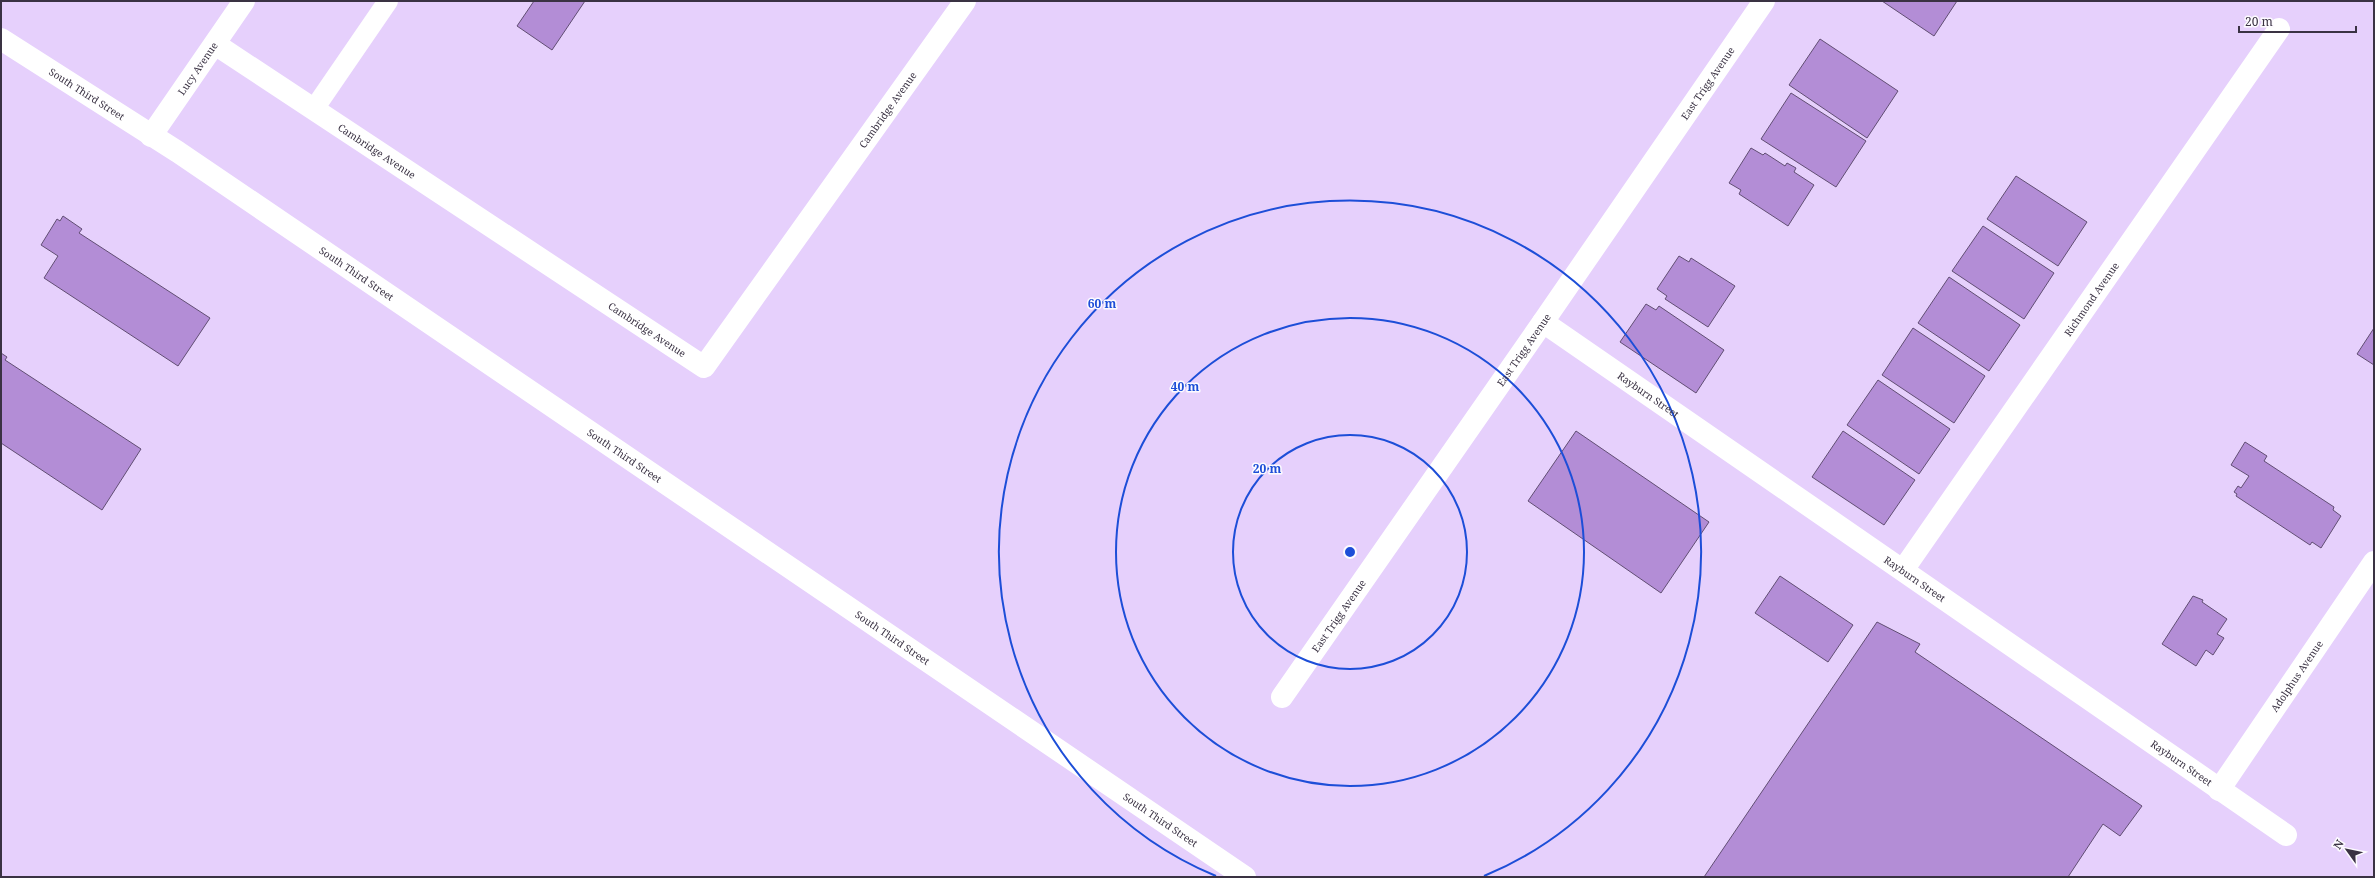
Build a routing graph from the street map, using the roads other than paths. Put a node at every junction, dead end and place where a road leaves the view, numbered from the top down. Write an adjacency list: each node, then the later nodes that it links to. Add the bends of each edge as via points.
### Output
1 (244, 1): 7 (street, Lucy Avenue)
2 (388, 1): 8 (lane)
3 (965, 1): 8 (street, Cambridge Avenue, via 704,367)
4 (1764, 1): 10 (street, East Trigg Avenue)
5 (2279, 29): 12 (street, Richmond Avenue)
6 (1, 39): 9 (street, South Third Street)
7 (214, 44): 8 (street, Cambridge Avenue); 9 (street, Lucy Avenue)
8 (314, 109)
9 (151, 136): 16 (street, South Third Street)
10 (1543, 322): 12 (street, Rayburn Street); 13 (street, East Trigg Avenue)
11 (2374, 562): 14 (street, Adolphus Avenue)
12 (1903, 570): 14 (street, Rayburn Street)
13 (1282, 697)
14 (2219, 790): 15 (street, Rayburn Street)
15 (2286, 835)
16 (1245, 877)

